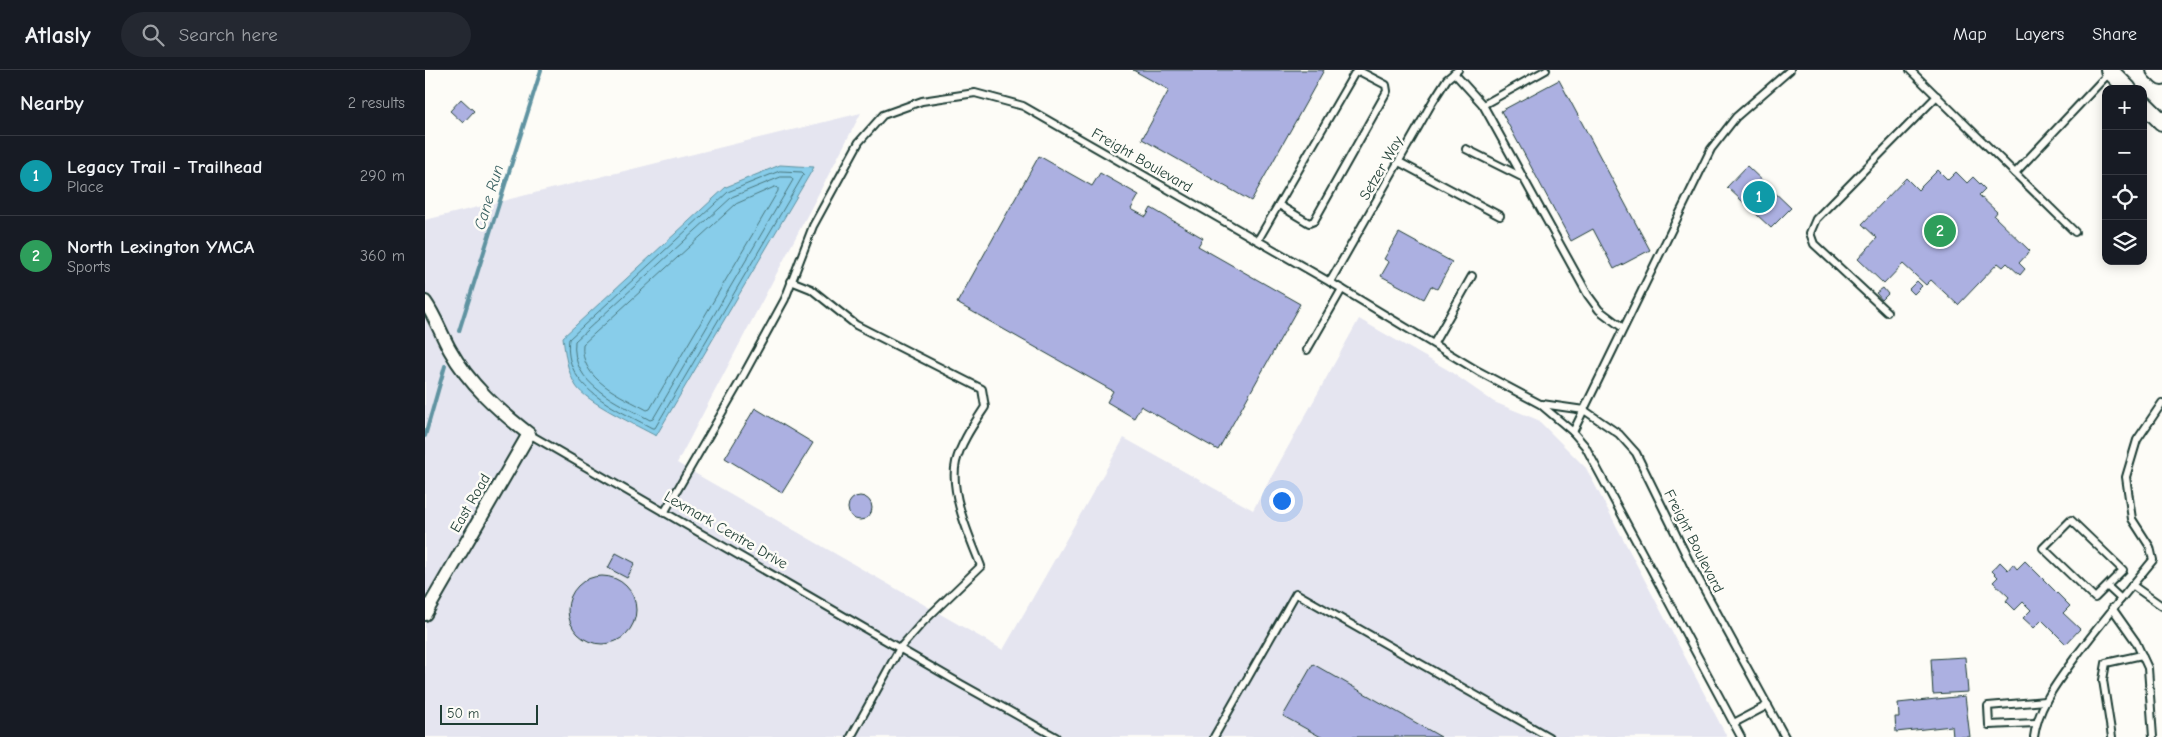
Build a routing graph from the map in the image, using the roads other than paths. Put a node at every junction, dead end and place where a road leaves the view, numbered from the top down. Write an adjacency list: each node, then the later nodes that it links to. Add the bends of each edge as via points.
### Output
1 (1546, 70): 10 (lane)
2 (1789, 70): 27 (lane, via 1736,117 1711,150)
3 (1910, 70): 9 (lane)
4 (2155, 70): 7 (main road)
5 (2111, 71): 8 (main road); 15 (lane)
6 (1456, 72): 10 (lane); 14 (lane, Setzer Way, via 1447,79 1433,101)
7 (2162, 77)
8 (2124, 85)
9 (1937, 96): 15 (lane); 26 (lane, via 1816,219 1809,233 1814,244)
10 (1483, 105): 16 (lane)
11 (2147, 107): 12 (main road)
12 (2162, 122)
13 (1466, 149): 16 (lane)
14 (1399, 162): 18 (lane); 23 (lane, Setzer Way)
15 (2015, 173): 19 (lane)
16 (1523, 177): 27 (lane, via 1588,295 1599,310)
17 (1279, 205): 17 (lane, via 1354,74 1359,71 1386,86 1387,91 1314,221 1309,223); 20 (lane)
18 (1500, 216)
19 (2075, 232)
20 (1258, 240): 22 (lane, Freight Boulevard, via 1023,106 975,92 922,100 883,114 859,142 813,226); 23 (lane, Freight Boulevard)
21 (1472, 276): 28 (lane)
22 (791, 281): 35 (lane, Freight Boulevard, via 785,299 738,385); 42 (lane, via 811,289 856,325 982,389 985,407 966,437 956,463 956,491 965,526 981,566)
23 (1330, 282): 24 (lane, Freight Boulevard)
24 (1342, 289): 28 (lane, Freight Boulevard); 29 (lane)
25 (425, 302): 34 (street, Lexmark Centre Drive, via 474,386)
26 (1887, 312)
27 (1623, 328): 32 (lane)
28 (1434, 343): 31 (lane, Freight Boulevard, via 1478,371)
29 (1307, 350)
30 (2162, 403): 36 (lane, via 2137,440 2127,477 2133,519 2150,547 2153,560)
31 (1541, 404): 32 (lane, Freight Boulevard); 33 (lane, Freight Boulevard)
32 (1584, 410): 33 (lane); 45 (lane, Freight Boulevard, via 1619,434 1636,452 1692,567)
33 (1573, 432): 46 (lane, Freight Boulevard, via 1585,446 1611,492)
34 (529, 434): 35 (lane, Lexmark Centre Drive); 41 (street, East Road)
35 (664, 513): 42 (lane, Lexmark Centre Drive)
36 (2132, 585): 38 (lane); 39 (lane)
37 (2107, 586): 37 (lane, via 2123,570 2071,520 2043,548 2095,598); 38 (lane)
38 (2121, 600): 40 (lane)
39 (2162, 606)
40 (2112, 608): 43 (lane, via 2137,642); 44 (lane)
41 (425, 614)
42 (900, 648): 48 (lane); 49 (lane, Lexmark Centre Drive)
43 (2142, 655): 55 (lane, via 2106,664 2103,680); 56 (lane, via 2148,668)
44 (2045, 701): 47 (lane); 47 (lane, via 1988,706 1989,725)
45 (1768, 705): 46 (lane); 53 (lane, Freight Boulevard)
46 (1734, 723): 52 (lane, Freight Boulevard)
47 (2036, 723): 54 (lane)
48 (851, 737)
49 (1056, 737)
50 (1214, 737): 51 (lane, via 1296,593)
51 (1549, 737)
52 (1741, 737)
53 (1785, 737)
54 (2034, 737)
55 (2112, 737)
56 (2153, 737)

